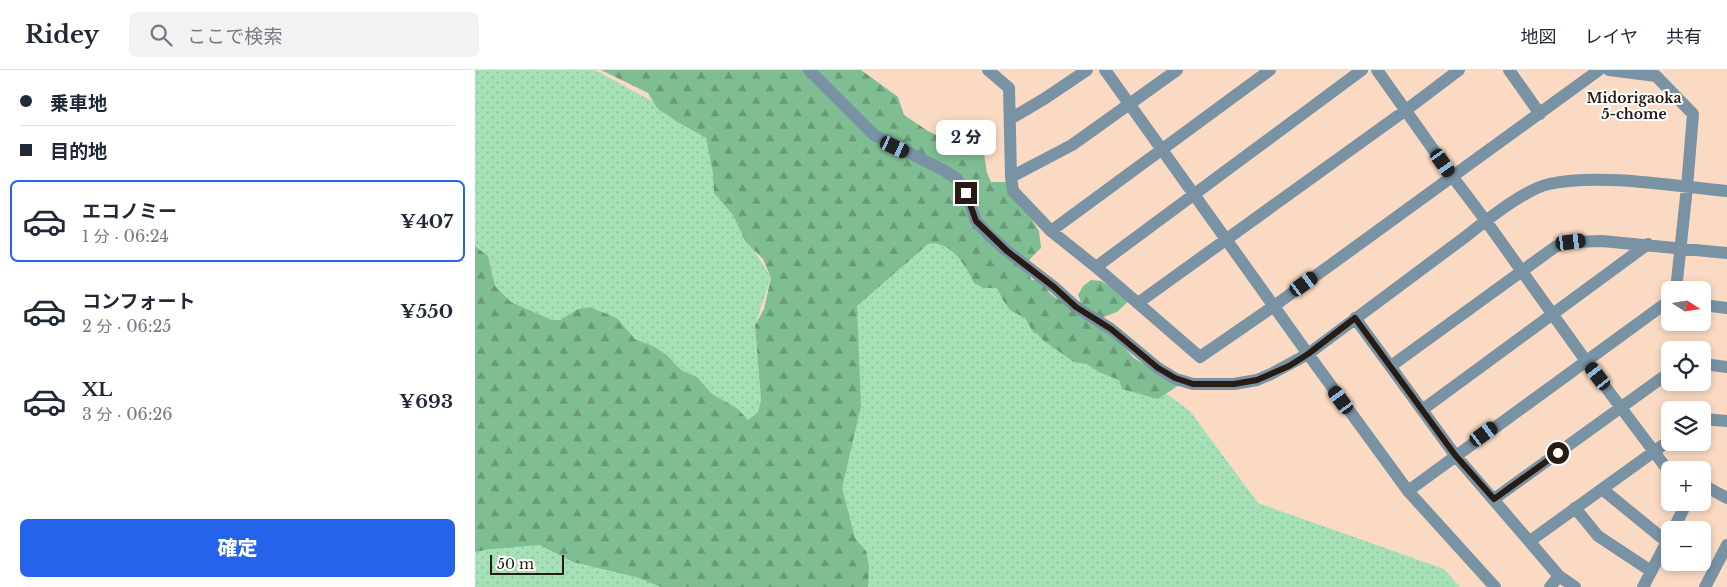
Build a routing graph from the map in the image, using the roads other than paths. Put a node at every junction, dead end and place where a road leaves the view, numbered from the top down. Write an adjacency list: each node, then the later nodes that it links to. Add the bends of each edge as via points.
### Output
1 (809, 70): 39 (street, via 874,135 957,179 976,221 1007,251 1076,307 1111,329 1175,378 1193,384 1234,384 1257,380)
2 (1087, 70): 16 (street)
3 (1105, 70): 13 (street)
4 (1177, 70): 13 (street)
5 (1270, 70): 17 (street)
6 (1362, 70): 22 (street)
7 (1377, 70): 14 (street)
8 (1459, 70): 14 (street)
9 (1509, 70): 15 (street)
10 (1599, 70): 15 (street)
11 (1609, 70): 20 (street, via 1656,76 1693,114)
12 (990, 71): 16 (street, via 1009,88)
13 (1130, 105): 17 (street); 19 (street, via 1072,145)
14 (1406, 110): 18 (street); 25 (street)
15 (1540, 114): 18 (street)
16 (1009, 119): 19 (street)
17 (1162, 149): 22 (street); 24 (street)
18 (1452, 176): 23 (street); 33 (street)
19 (1011, 177): 24 (street, via 1013,191)
20 (1687, 187): 21 (street); 23 (street, via 1610,180 1548,184 1521,197); 27 (street)
21 (1727, 191)
22 (1194, 194): 25 (street); 29 (street)
23 (1486, 221): 30 (street); 38 (street)
24 (1051, 230): 29 (street)
25 (1226, 239): 32 (street); 33 (street)
26 (1648, 244): 27 (street); 30 (street, via 1571,242 1555,247); 37 (street)
27 (1681, 247): 28 (street); 31 (street)
28 (1727, 253)
29 (1096, 267): 32 (street)
30 (1523, 271): 37 (street); 42 (street)
31 (1677, 281)
32 (1139, 303): 33 (street, via 1200,357)
33 (1274, 306): 39 (street)
34 (1711, 306): 36 (street)
35 (1661, 308): 40 (street)
36 (1727, 308)
37 (1554, 315): 40 (street); 46 (street)
38 (1355, 318): 39 (street); 42 (street)
39 (1308, 354): 55 (street)
40 (1586, 361): 45 (street); 51 (street)
41 (1711, 365): 43 (street)
42 (1391, 366): 46 (street)
43 (1727, 366)
44 (1661, 379): 45 (street)
45 (1622, 407): 50 (street); 57 (street)
46 (1423, 410): 51 (street)
47 (1711, 420): 48 (street)
48 (1727, 421)
49 (1661, 446): 50 (street)
50 (1654, 451): 52 (street); 53 (street)
51 (1455, 455): 55 (street); 57 (street)
52 (1661, 461)
53 (1602, 489): 58 (street); 59 (street)
54 (1711, 489): 56 (street)
55 (1408, 491): 65 (street)
56 (1727, 498)
57 (1494, 499): 60 (street)
58 (1575, 508): 60 (street); 63 (street, via 1598,536)
59 (1661, 534)
60 (1530, 541): 64 (street)
61 (1727, 545): 69 (street)
62 (1661, 552): 63 (street)
63 (1651, 571): 68 (street)
64 (1559, 576): 66 (street); 67 (street)
65 (1495, 587)
66 (1550, 587)
67 (1575, 587)
68 (1643, 587)
69 (1705, 587)

